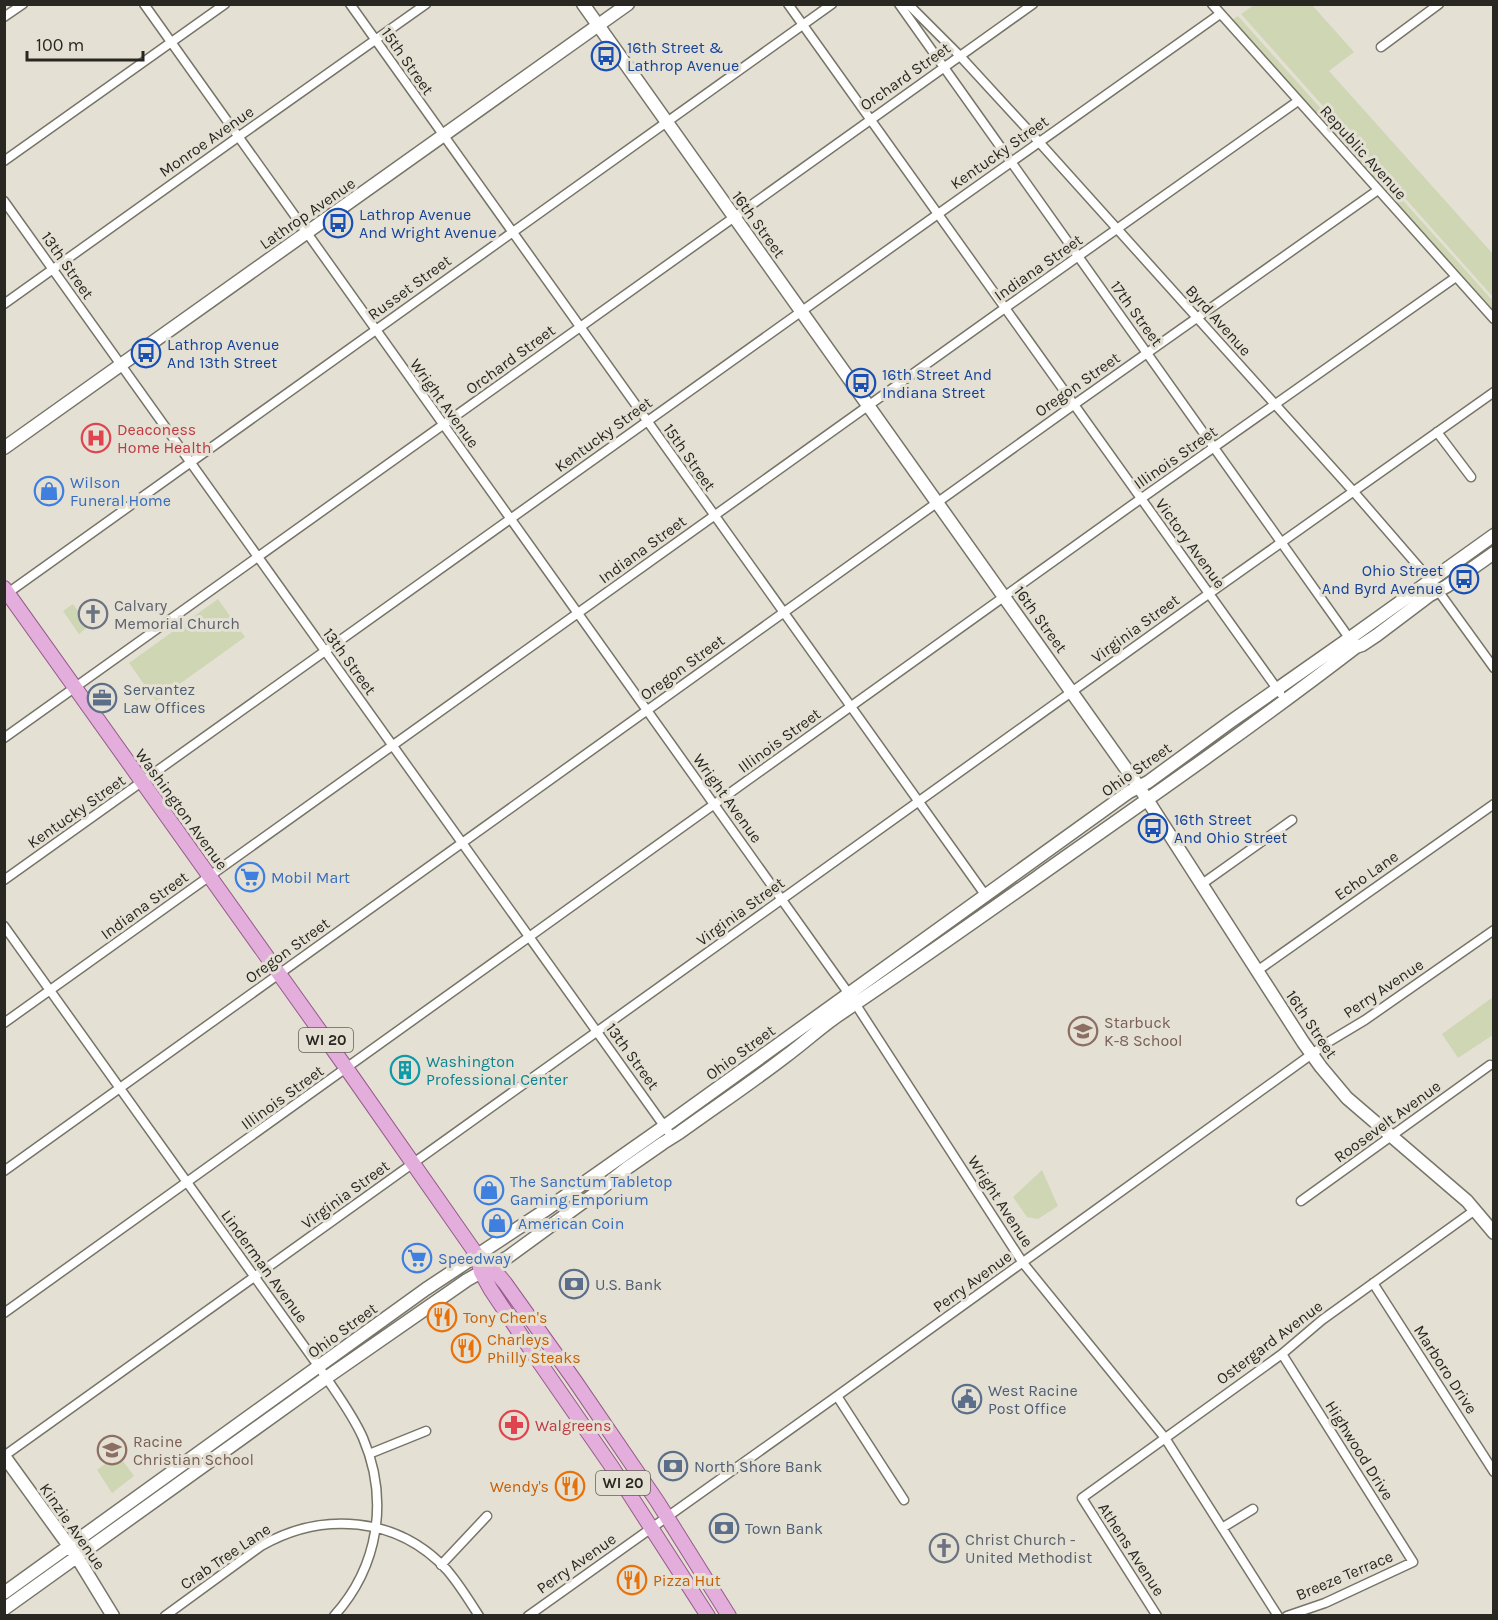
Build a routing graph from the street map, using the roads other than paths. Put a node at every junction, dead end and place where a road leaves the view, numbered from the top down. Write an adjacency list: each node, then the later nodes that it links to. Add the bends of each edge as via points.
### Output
1 (23, 4): 16 (street)
2 (144, 4): 20 (street, Wright Avenue)
3 (225, 4): 20 (street)
4 (350, 4): 19 (street, 15th Street)
5 (426, 4): 19 (street, Monroe Avenue)
6 (583, 4): 18 (street, 16th Street)
7 (628, 4): 18 (street, Lathrop Avenue)
8 (788, 4): 17 (street, Victory Avenue)
9 (832, 4): 17 (street, Russet Street)
10 (899, 4): 23 (street, 17th Street)
11 (908, 4): 22 (street, Byrd Avenue)
12 (1033, 4): 22 (street, Orchard Street)
13 (1212, 4): 15 (street, Republic Avenue)
14 (1439, 4): 21 (street)
15 (1220, 14): 24 (street, Republic Avenue); 29 (street, Kentucky Street)
16 (4, 17)
17 (803, 25): 25 (street, Victory Avenue); 26 (street, Russet Street)
18 (598, 26): 26 (street, 16th Street); 27 (street, Lathrop Avenue)
19 (375, 40): 27 (street, 15th Street); 28 (street, Monroe Avenue)
20 (171, 43): 28 (street, Wright Avenue); 30 (street)
21 (1381, 47)
22 (960, 56): 23 (street, Orchard Street); 29 (street, Byrd Avenue)
23 (944, 68): 25 (street, Orchard Street); 31 (street, 17th Street)
24 (1298, 101): 32 (street, Republic Avenue); 36 (street, Indiana Street)
25 (870, 119): 34 (street, Victory Avenue); 35 (street, Orchard Street)
26 (666, 123): 35 (street, 16th Street); 38 (street, Russet Street)
27 (443, 136): 37 (street, Lathrop Avenue); 38 (street, 15th Street)
28 (238, 137): 37 (street, Wright Avenue); 40 (street, Monroe Avenue)
29 (1039, 142): 31 (street, Kentucky Street); 36 (street, Byrd Avenue)
30 (4, 161)
31 (1011, 162): 34 (street, Kentucky Street); 39 (street, 17th Street)
32 (1378, 190): 41 (street, Republic Avenue); 45 (street, Oregon Street)
33 (4, 201): 40 (street, 13th Street)
34 (938, 214): 43 (street, Victory Avenue); 44 (street, Kentucky Street)
35 (734, 217): 44 (street, 16th Street); 47 (street, Orchard Street)
36 (1117, 229): 39 (street, Indiana Street); 45 (street, Byrd Avenue)
37 (306, 233): 48 (street, Wright Avenue); 50 (street, Lathrop Avenue)
38 (512, 233): 47 (street, 15th Street); 48 (street, Russet Street)
39 (1078, 256): 43 (street, Indiana Street); 49 (street, 17th Street)
40 (53, 270): 42 (street, Monroe Avenue); 50 (street, 13th Street)
41 (1456, 277): 46 (street, Republic Avenue); 53 (street, Illinois Street)
42 (4, 304)
43 (1005, 308): 52 (street, Victory Avenue); 54 (street, Indiana Street)
44 (801, 311): 54 (street, 16th Street); 55 (street, Kentucky Street)
45 (1197, 318): 49 (street, Oregon Street); 53 (street, Byrd Avenue)
46 (1494, 319)
47 (579, 327): 55 (street, 15th Street); 56 (street, Orchard Street)
48 (375, 330): 56 (street, Wright Avenue); 60 (street, Russet Street)
49 (1147, 353): 52 (street, Oregon Street); 58 (street, 17th Street)
50 (121, 365): 59 (street, Lathrop Avenue); 60 (street, 13th Street)
51 (1494, 392): 57 (street, Virginia Street)
52 (1074, 404): 63 (street, Victory Avenue); 64 (street, Oregon Street)
53 (1275, 405): 58 (street, Illinois Street); 62 (street, Byrd Avenue)
54 (869, 406): 64 (street, 16th Street); 65 (street, Indiana Street)
55 (647, 422): 65 (street, 15th Street); 66 (street, Kentucky Street)
56 (443, 425): 66 (street, Wright Avenue); 70 (street, Orchard Street)
57 (1437, 432): 61 (street); 62 (street, Virginia Street)
58 (1215, 447): 63 (street, Illinois Street); 68 (street, 17th Street)
59 (4, 448)
60 (190, 462): 70 (street, 13th Street); 72 (street, Russet Street)
61 (1471, 477)
62 (1353, 491): 68 (street, Virginia Street); 71 (street, Byrd Avenue)
63 (1142, 499): 73 (street, Victory Avenue); 74 (street, Illinois Street)
64 (938, 502): 74 (street, 16th Street); 75 (street, Oregon Street)
65 (714, 516): 75 (street, 15th Street); 76 (street, Indiana Street)
66 (510, 519): 76 (street, Wright Avenue); 78 (street, Kentucky Street)
67 (1494, 535): 71 (street, Ohio Street)
68 (1282, 542): 73 (street, Virginia Street); 77 (street, 17th Street)
69 (1494, 553): 71 (street, Ohio Street, via 1447,586)
70 (258, 557): 78 (street, 13th Street); 80 (street, Orchard Street)
71 (1435, 586): 77 (street, Ohio Street); 79 (street, Byrd Avenue)
72 (6, 592): 80 (main road, Washington Avenue / WI 20)
73 (1209, 593): 81 (street, Victory Avenue); 82 (street, Virginia Street)
74 (1005, 597): 82 (street, 16th Street); 84 (street, Illinois Street)
75 (783, 613): 84 (street, 15th Street); 85 (street, Oregon Street)
76 (578, 614): 85 (street, Wright Avenue); 87 (street, Indiana Street)
77 (1353, 643): 81 (street, Ohio Street); 83 (street, Ohio Street)
78 (325, 651): 87 (street, 13th Street); 88 (street, Kentucky Street)
79 (1494, 668)
80 (75, 687): 86 (street, Orchard Street); 88 (main road, Washington Avenue / WI 20)
81 (1277, 688): 83 (street, Victory Avenue); 89 (street, Ohio Street)
82 (1073, 691): 89 (street, 16th Street); 91 (street, Virginia Street)
83 (1286, 701): 90 (street, Ohio Street)
84 (851, 707): 91 (street, 15th Street); 93 (street, Illinois Street)
85 (647, 711): 93 (street, Wright Avenue); 95 (street, Oregon Street)
86 (4, 738)
87 (393, 746): 95 (street, 13th Street); 96 (street, Indiana Street)
88 (142, 782): 96 (main road, Washington Avenue / WI 20); 97 (street, Kentucky Street)
89 (1139, 787): 90 (street, 16th Street); 99 (street, Ohio Street)
90 (1148, 799): 98 (street, 16th Street); 105 (street, Ohio Street)
91 (918, 802): 99 (street, 15th Street); 100 (street, Virginia Street)
92 (1494, 804): 106 (street, Echo Lane)
93 (714, 805): 100 (street, Wright Avenue); 103 (street, Illinois Street)
94 (1292, 820): 98 (street)
95 (462, 843): 103 (street, 13th Street); 107 (street, Oregon Street)
96 (210, 876): 107 (main road, Washington Avenue / WI 20); 108 (street, Indiana Street)
97 (4, 880)
98 (1202, 884): 106 (street, 16th Street)
99 (986, 896): 104 (street, Ohio Street)
100 (782, 900): 109 (street, Wright Avenue); 111 (street, Virginia Street)
101 (4, 927): 108 (street, Linderman Avenue)
102 (1494, 930): 112 (street, Perry Avenue)
103 (530, 938): 111 (street, 13th Street); 114 (street, Illinois Street)
104 (925, 939): 105 (street); 109 (street, Ohio Street)
105 (928, 955): 109 (street, Ohio Street)
106 (1257, 971): 112 (street, 16th Street)
107 (279, 974): 114 (main road, Washington Avenue / WI 20); 115 (street, Oregon Street)
108 (50, 991): 110 (street, Indiana Street); 115 (street, Linderman Avenue)
109 (852, 999): 116 (street, Ohio Street); 125 (street, Wright Avenue)
110 (4, 1023)
111 (597, 1032): 116 (street, 13th Street); 118 (street, Virginia Street)
112 (1312, 1055): 117 (street, 16th Street, via 1347,1098); 125 (street, Perry Avenue)
113 (1490, 1065): 117 (street, Roosevelt Avenue)
114 (347, 1068): 118 (main road, Washington Avenue / WI 20); 120 (street, Illinois Street)
115 (120, 1088): 119 (street, Oregon Street); 120 (street, Linderman Avenue)
116 (668, 1132): 124 (street, Ohio Street); 126 (street, Ohio Street, via 593,1196)
117 (1391, 1136): 121 (street, Roosevelt Avenue); 122 (street, 16th Street)
118 (413, 1165): 124 (main road, Washington Avenue / WI 20); 127 (street, Virginia Street)
119 (4, 1171)
120 (187, 1183): 127 (street, Linderman Avenue); 129 (street, Illinois Street)
121 (1301, 1201)
122 (1475, 1210): 123 (street, 16th Street); 128 (street, Ostergard Avenue)
123 (1494, 1233)
124 (477, 1255): 126 (main road, Washington Avenue / WI 20); 132 (street, Ohio Street, via 436,1282)
125 (1023, 1263): 134 (street, Perry Avenue); 137 (street, Wright Avenue)
126 (486, 1269): 130 (main road, Washington Avenue / WI 20); 132 (street, Ohio Street); 135 (main road, Washington Avenue / WI 20, via 550,1346)
127 (255, 1277): 132 (street, Linderman Avenue); 141 (street, Virginia Street)
128 (1373, 1283): 131 (street, Ostergard Avenue); 142 (street, Marboro Drive)
129 (4, 1313)
130 (533, 1353): 133 (main road, Washington Avenue / WI 20); 135 (main road, via 541,1353 560,1378)
131 (1282, 1354): 137 (street, Ostergard Avenue); 152 (street, Highwood Drive)
132 (322, 1372): 140 (street, Linderman Avenue, via 355,1424); 151 (street, Ohio Street)
133 (559, 1391): 138 (main road, via 591,1418 609,1444); 139 (main road, Washington Avenue / WI 20)
134 (837, 1396): 144 (street); 147 (street, Perry Avenue)
135 (588, 1400): 138 (main road, Washington Avenue / WI 20)
136 (426, 1431): 140 (street)
137 (1165, 1438): 143 (street, Ostergard Avenue); 150 (street, Wright Avenue)
138 (619, 1444): 147 (main road, Washington Avenue / WI 20)
139 (601, 1450): 147 (main road, via 622,1468 651,1510); 148 (main road, Washington Avenue / WI 20)
140 (369, 1455): 149 (street, Linderman Avenue, via 377,1490)
141 (5, 1456): 151 (street, Kinzie Avenue)
142 (1494, 1472)
143 (1082, 1498): 164 (street, Athens Avenue)
144 (904, 1500)
145 (1253, 1509): 150 (street)
146 (487, 1516): 153 (street)
147 (667, 1517): 148 (street, Perry Avenue); 155 (main road, Washington Avenue / WI 20)
148 (652, 1527): 155 (main road, via 663,1530 687,1568); 161 (street, Perry Avenue); 162 (main road, Washington Avenue / WI 20)
149 (376, 1528): 153 (street, via 406,1540); 158 (street, Crab Tree Lane, via 333,1524 283,1535 261,1546); 159 (street, via 364,1572)
150 (1222, 1528): 165 (street, Wright Avenue)
151 (73, 1552): 154 (street, Ohio Street); 156 (street, Ohio Street); 157 (street, Kinzie Avenue)
152 (1413, 1562): 166 (street, Breeze Terrace, via 1325,1603)
153 (441, 1565): 160 (street)
154 (4, 1593)
155 (715, 1593): 163 (main road, Washington Avenue / WI 20)
156 (4, 1609)
157 (113, 1616)
158 (165, 1616)
159 (334, 1616)
160 (478, 1616)
161 (528, 1616)
162 (708, 1616)
163 (729, 1616)
164 (1157, 1616)
165 (1278, 1616)
166 (1287, 1616)

